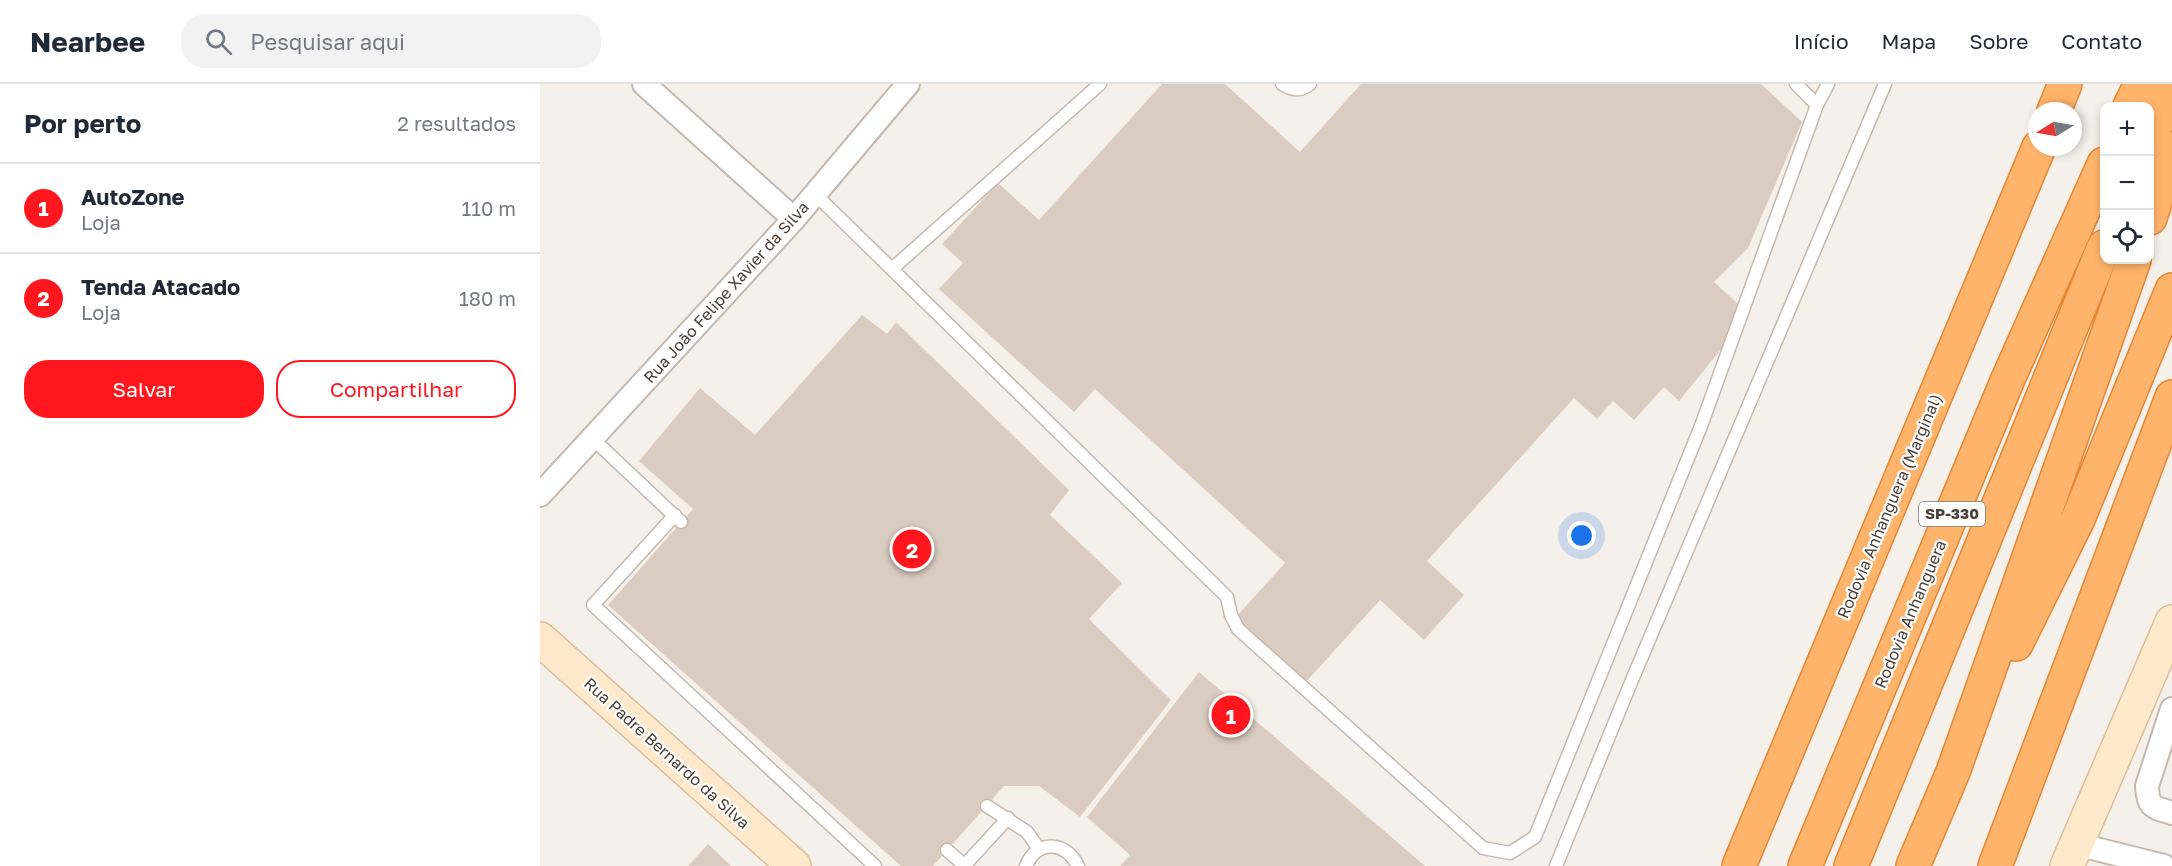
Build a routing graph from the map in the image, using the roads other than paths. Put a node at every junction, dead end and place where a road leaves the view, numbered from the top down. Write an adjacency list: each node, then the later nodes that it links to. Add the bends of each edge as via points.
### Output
1 (644, 84): 21 (street)
2 (908, 84): 19 (street, Rua João Felipe Xavier da Silva)
3 (1100, 84): 24 (lane)
4 (1282, 84): 5 (lane, via 1297,90)
5 (1310, 84)
6 (1796, 84): 14 (lane)
7 (1828, 84): 14 (lane)
8 (1885, 84): 44 (lane)
9 (2065, 84): 12 (highway)
10 (2140, 84): 13 (highway)
11 (2172, 86): 15 (highway)
12 (2058, 102)
13 (2132, 102)
14 (1817, 105): 24 (lane, via 1701,426 1535,837 1510,853 1483,848 1239,629 1227,597)
15 (2154, 130)
16 (2172, 149): 20 (highway)
17 (2035, 156): 45 (highway, Rodovia Anhanguera (Marginal))
18 (2100, 173): 46 (highway, Rodovia Anhanguera / SP-330, via 2008,379)
19 (816, 194): 21 (street, Rua João Felipe Xavier da Silva); 24 (lane)
20 (2153, 210)
21 (794, 219): 27 (street, Rua João Felipe Xavier da Silva)
22 (2100, 257): 47 (highway, SP-330)
23 (2133, 264): 32 (highway)
24 (893, 268)
25 (2172, 290): 32 (highway, via 2078,519)
26 (2169, 410): 49 (highway)
27 (592, 438): 28 (street, Rua João Felipe Xavier da Silva); 40 (lane, via 678,519 636,566 593,605)
28 (540, 495)
29 (2172, 622): 38 (street)
30 (540, 639): 39 (street, Rua Padre Bernardo da Silva)
31 (2172, 709): 34 (street, via 2147,786 2152,807)
32 (1953, 772): 48 (highway)
33 (987, 806): 35 (lane)
34 (2172, 813)
35 (1008, 818): 36 (lane, via 1027,832); 41 (lane)
36 (1039, 849): 42 (lane); 43 (lane, via 1058,847 1074,857)
37 (947, 850): 41 (lane)
38 (2072, 855): 50 (street)
39 (794, 866)
40 (875, 866)
41 (964, 866)
42 (1026, 866)
43 (1078, 866)
44 (1556, 866)
45 (1739, 866)
46 (1805, 866)
47 (1851, 866)
48 (1913, 866)
49 (1995, 866)
50 (2164, 866)

